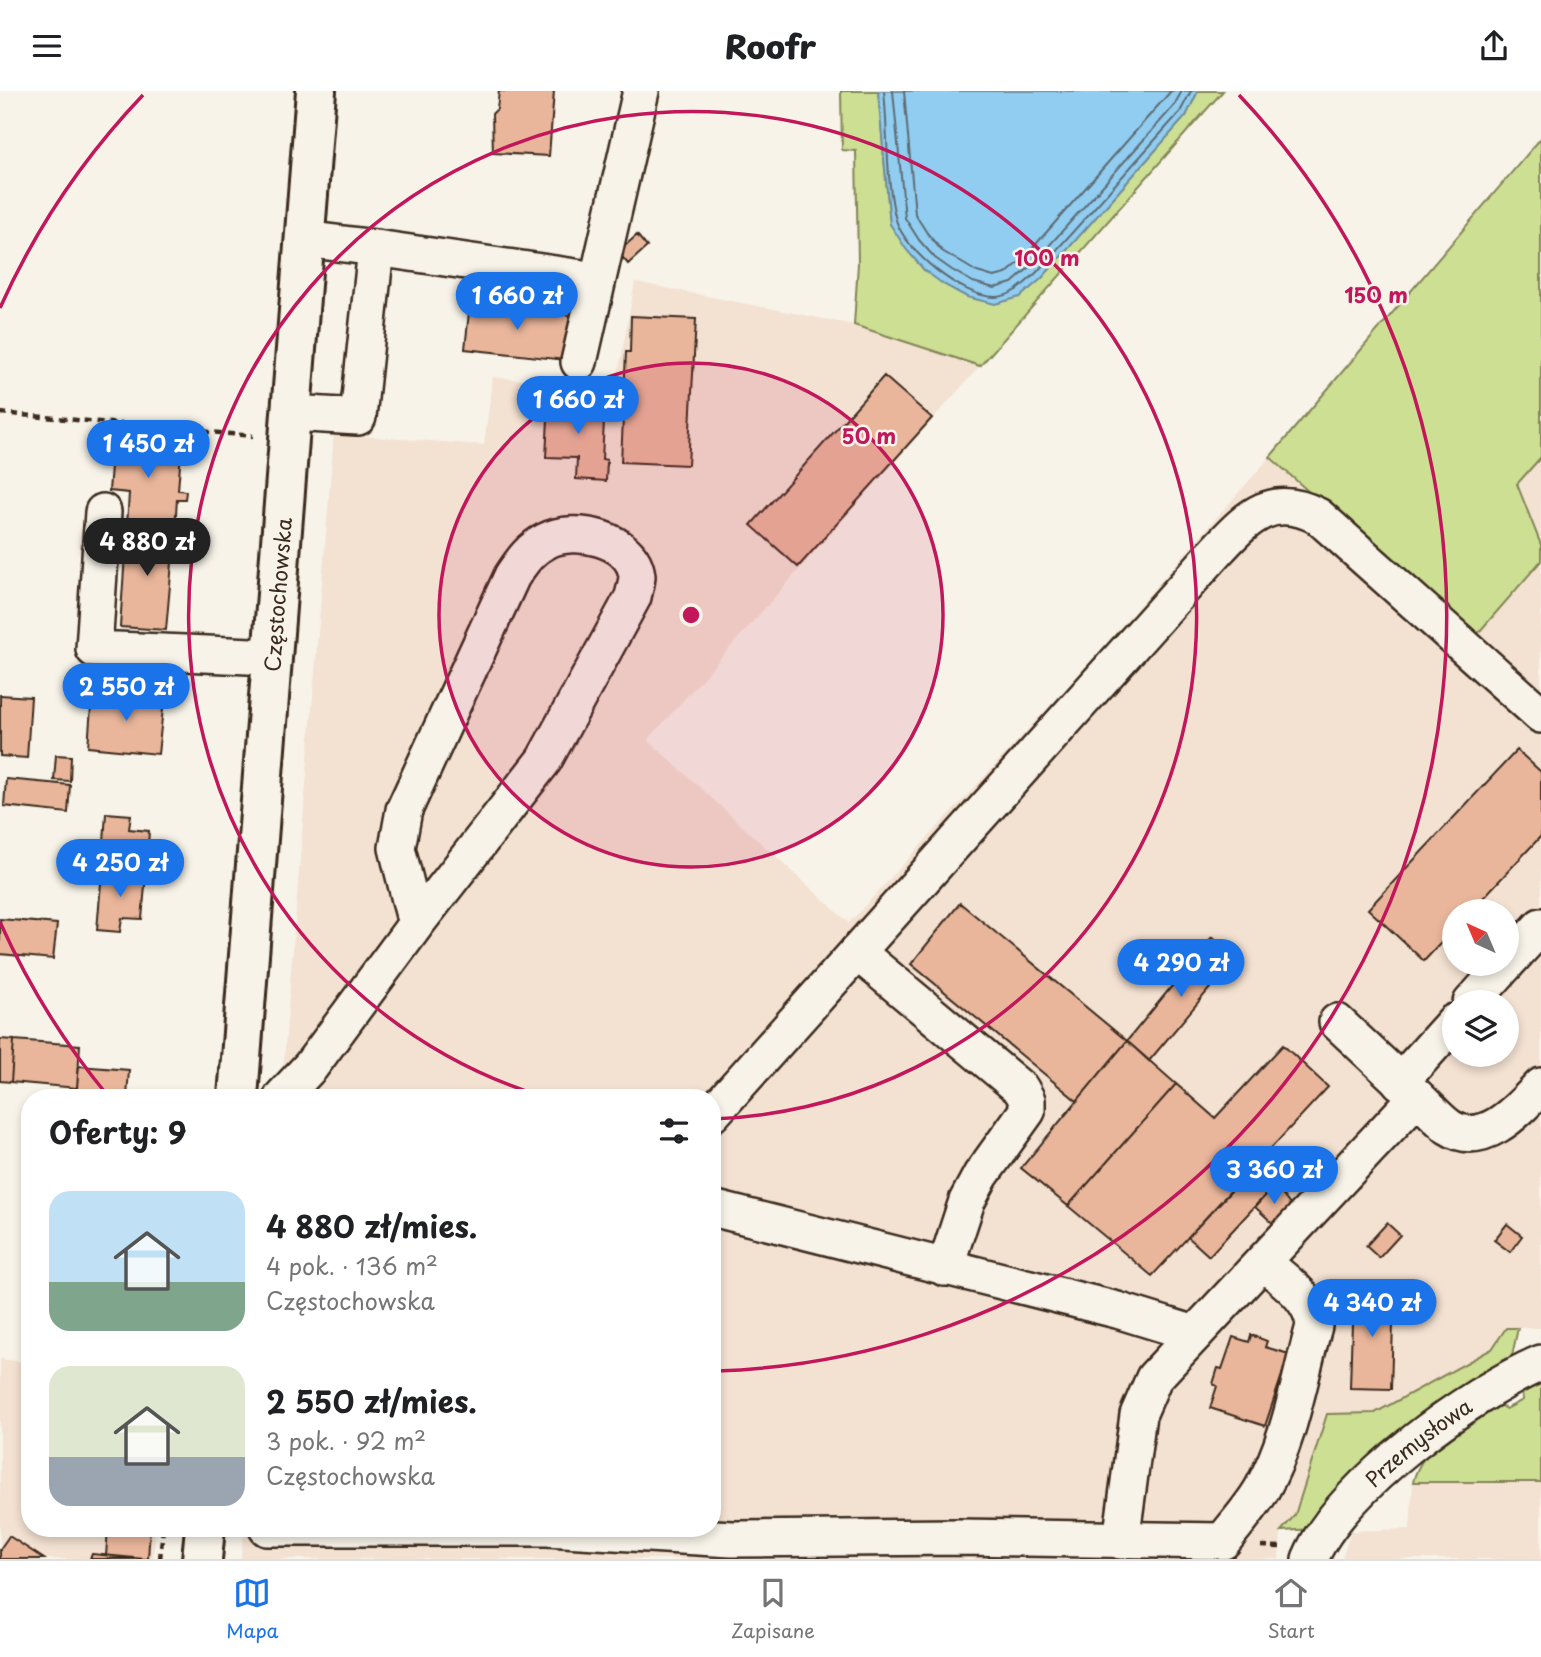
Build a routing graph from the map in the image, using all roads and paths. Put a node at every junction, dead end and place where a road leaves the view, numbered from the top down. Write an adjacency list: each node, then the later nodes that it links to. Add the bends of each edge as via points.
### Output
1 (316, 91): 3 (main road, Częstochowska)
2 (641, 91): 5 (street)
3 (304, 239): 4 (street); 8 (main road, Częstochowska)
4 (376, 249): 5 (street); 8 (street, via 358,417)
5 (596, 280): 6 (street)
6 (579, 362)
7 (0, 413): 9 (path)
8 (291, 413): 11 (main road, Częstochowska)
9 (253, 436)
10 (103, 512): 11 (street, via 94,649)
11 (272, 657): 20 (main road, Częstochowska)
12 (1541, 715): 16 (street, via 1318,516 1300,507 1263,510 1243,523 1220,548)
13 (415, 924): 13 (street, via 544,760 621,624 637,575 628,556 610,543 572,534 548,540 528,553 512,576 404,810 397,848); 21 (street)
14 (1541, 926): 15 (street)
15 (1519, 950)
16 (857, 952): 23 (street); 26 (street, via 1021,1089 1027,1100 1027,1111 967,1201)
17 (1337, 1022): 22 (street)
18 (1442, 1039): 22 (street)
19 (1541, 1086): 22 (street, via 1504,1123 1472,1131 1450,1127)
20 (239, 1089)
21 (289, 1089)
22 (1408, 1089): 25 (street)
23 (721, 1104)
24 (721, 1210): 26 (street)
25 (1263, 1262): 27 (street); 33 (street, via 1304,1299 1313,1313 1314,1326 1273,1465)
26 (945, 1268): 27 (street)
27 (1195, 1334): 32 (street, via 1154,1378 1142,1406)
28 (1541, 1363): 34 (street, Przemysłowa, via 1434,1426 1367,1484)
29 (162, 1537): 35 (path)
30 (204, 1537): 36 (main road)
31 (698, 1537): 32 (street)
32 (1121, 1541): 33 (street)
33 (1223, 1541): 34 (path)
34 (1313, 1552)
35 (160, 1559)
36 (202, 1559)

